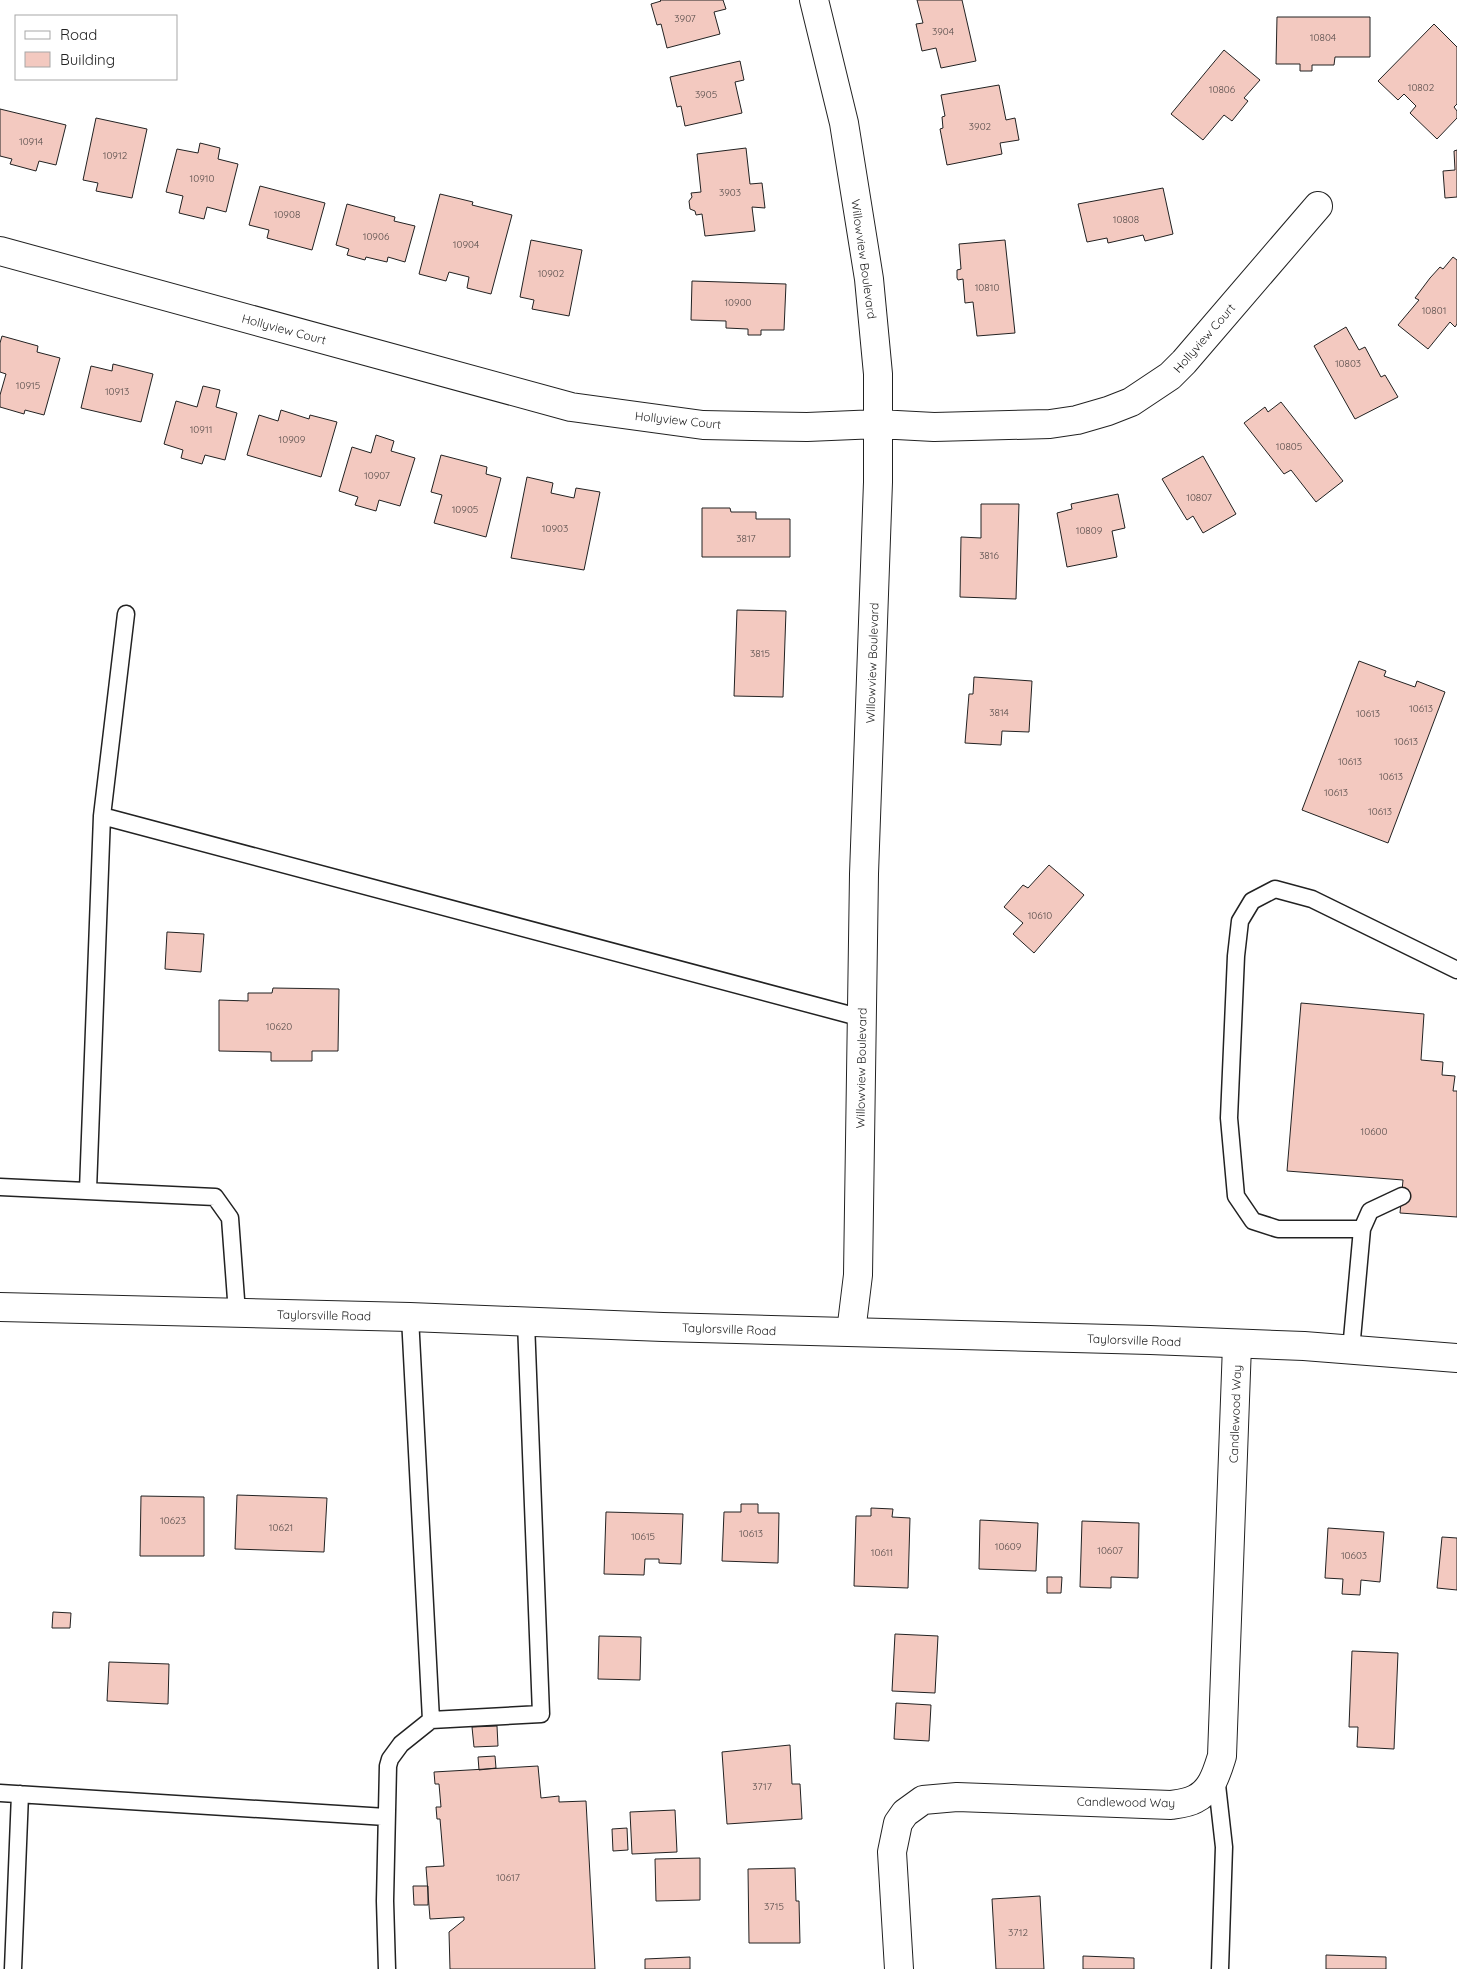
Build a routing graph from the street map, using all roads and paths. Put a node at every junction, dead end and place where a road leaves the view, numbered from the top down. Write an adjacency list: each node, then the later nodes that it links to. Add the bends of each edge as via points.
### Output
1 (814, 0): 4 (street, Willowview Boulevard, via 844,123 869,279 878,374)
2 (1318, 206): 4 (street, Hollyview Court, via 1184,362 1170,376 1131,402 1077,420 1050,424 934,427)
3 (0, 251): 4 (street, Hollyview Court, via 571,407 702,425 807,427)
4 (878, 424): 8 (street, Willowview Boulevard)
5 (126, 614): 6 (lane)
6 (102, 816): 8 (lane); 10 (lane)
7 (1457, 970): 12 (lane, via 1312,899 1275,889 1252,901 1240,922 1229,1118 1236,1196 1253,1221 1278,1229)
8 (862, 1018): 17 (street, Willowview Boulevard, via 858,1275)
9 (0, 1187): 10 (lane)
10 (88, 1190): 14 (lane, via 215,1197 230,1218)
11 (1402, 1196): 12 (lane, via 1370,1211)
12 (1362, 1229): 19 (lane)
13 (0, 1308): 14 (street, Taylorsville Road)
14 (238, 1313): 15 (street, Taylorsville Road)
15 (410, 1317): 16 (street, Taylorsville Road); 21 (lane)
16 (526, 1322): 17 (street, Taylorsville Road); 21 (lane, via 541,1714)
17 (851, 1332): 18 (street, Taylorsville Road)
18 (1237, 1345): 19 (street, Taylorsville Road); 22 (street, Candlewood Way, via 1222,1756)
19 (1351, 1350): 20 (street, Taylorsville Road)
20 (1457, 1358)
21 (431, 1720): 25 (lane, via 401,1744 390,1759)
22 (1216, 1776): 28 (street, Candlewood Way, via 1195,1800 1171,1806 957,1797 923,1800 905,1813 898,1823 892,1852); 29 (lane, via 1224,1847)
23 (0, 1793): 24 (lane)
24 (20, 1794): 25 (lane); 26 (lane)
25 (386, 1817): 27 (lane)
26 (13, 1969)
27 (387, 1969)
28 (899, 1969)
29 (1220, 1969)

